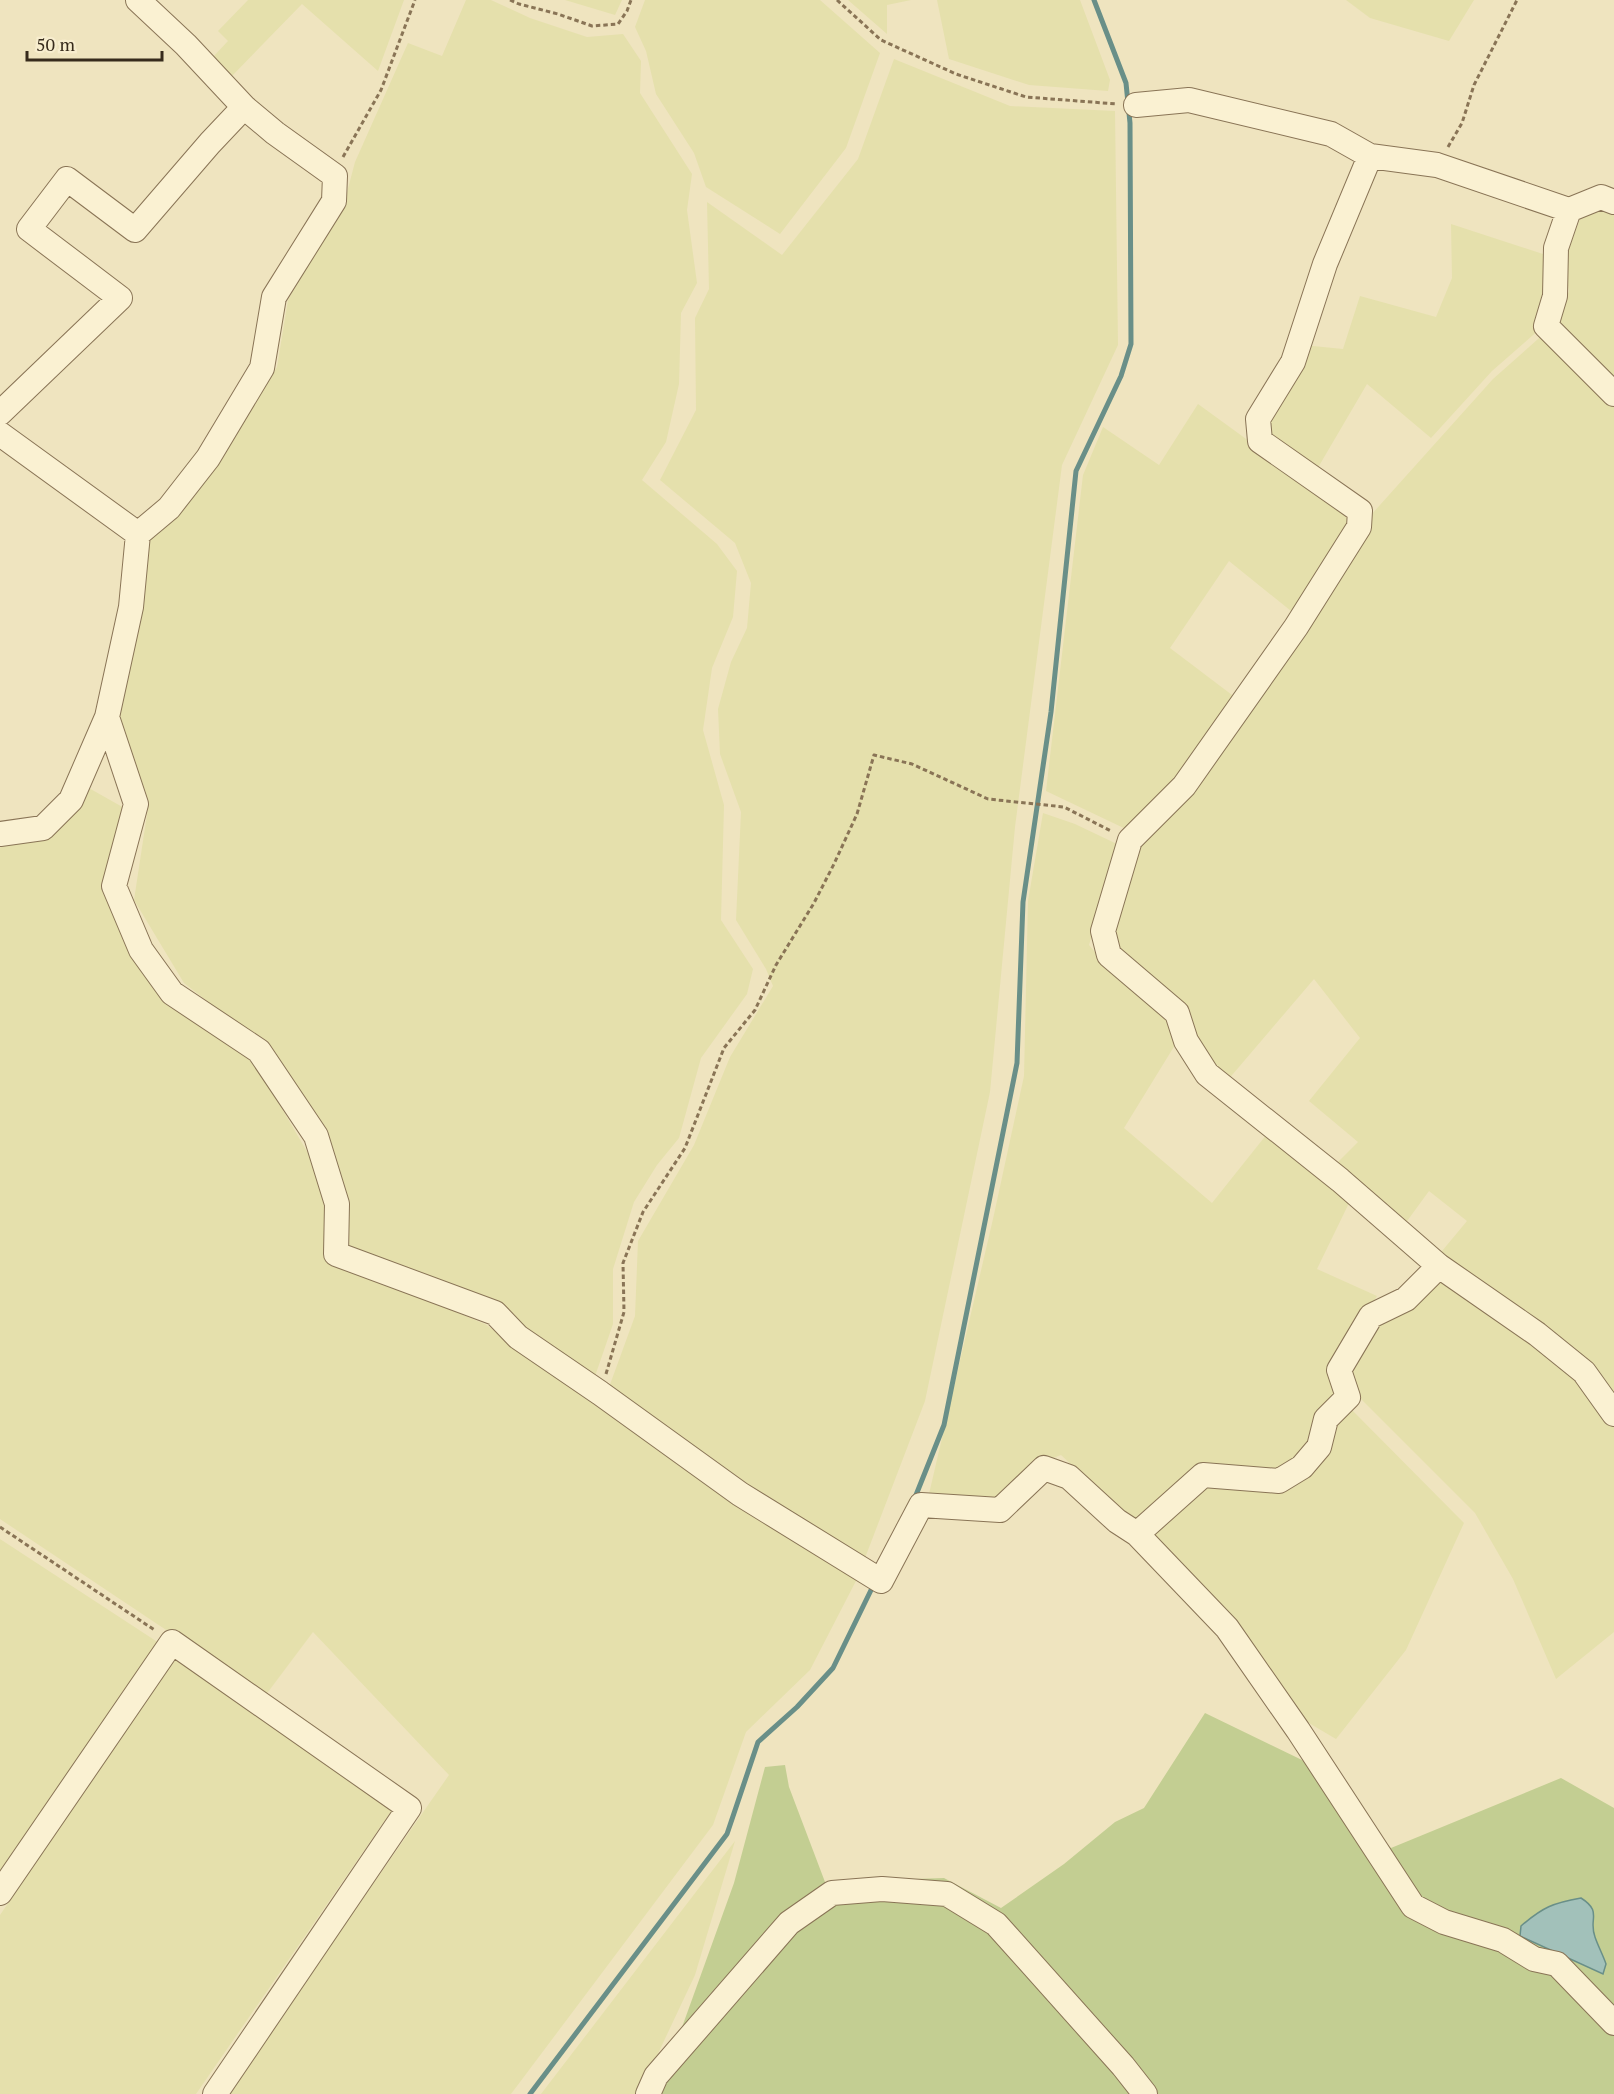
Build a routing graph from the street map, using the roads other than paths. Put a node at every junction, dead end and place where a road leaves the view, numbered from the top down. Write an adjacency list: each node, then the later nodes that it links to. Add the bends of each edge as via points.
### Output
1 (138, 0): 3 (street)
2 (1136, 105): 4 (street, via 1189,100 1330,134)
3 (244, 107): 8 (street, via 135,230 67,179 29,230 120,298); 10 (street, via 335,176 334,201 274,297 262,368 208,458 169,508)
4 (1370, 156): 6 (street, via 1437,165); 13 (street, via 1325,264 1293,363 1258,419 1260,441 1360,511 1359,527 1296,627 1184,786 1131,840 1102,931 1109,955 1177,1013 1186,1041 1207,1074 1340,1180)
5 (1614, 202): 6 (street, via 1601,197)
6 (1569, 210): 7 (street, via 1556,248 1555,296 1546,326)
7 (1614, 394)
8 (0, 413)
9 (0, 434): 10 (street)
10 (138, 534): 11 (street, via 131,607)
11 (107, 717): 12 (street, via 71,800 43,828); 15 (street, via 136,804 114,886 132,929 141,950 172,993 259,1051 316,1137 337,1204 336,1254 495,1313 518,1337 740,1494 881,1581 921,1505 1000,1510 1044,1468 1069,1477)
12 (0, 834)
13 (1439, 1266): 14 (street, via 1538,1334 1584,1372); 15 (street, via 1406,1299 1371,1316 1339,1370 1348,1397 1326,1419 1318,1447 1302,1467 1279,1481 1203,1475)
14 (1614, 1414)
15 (1137, 1534): 17 (street, via 1227,1628 1413,1906 1444,1922 1503,1940 1534,1959 1557,1964)
16 (0, 1893): 18 (street, via 172,1642 409,1808)
17 (1614, 2023)
18 (215, 2094)
19 (648, 2094): 20 (street, via 657,2076 789,1923 832,1893 882,1889 947,1894 996,1924)
20 (1145, 2094)

